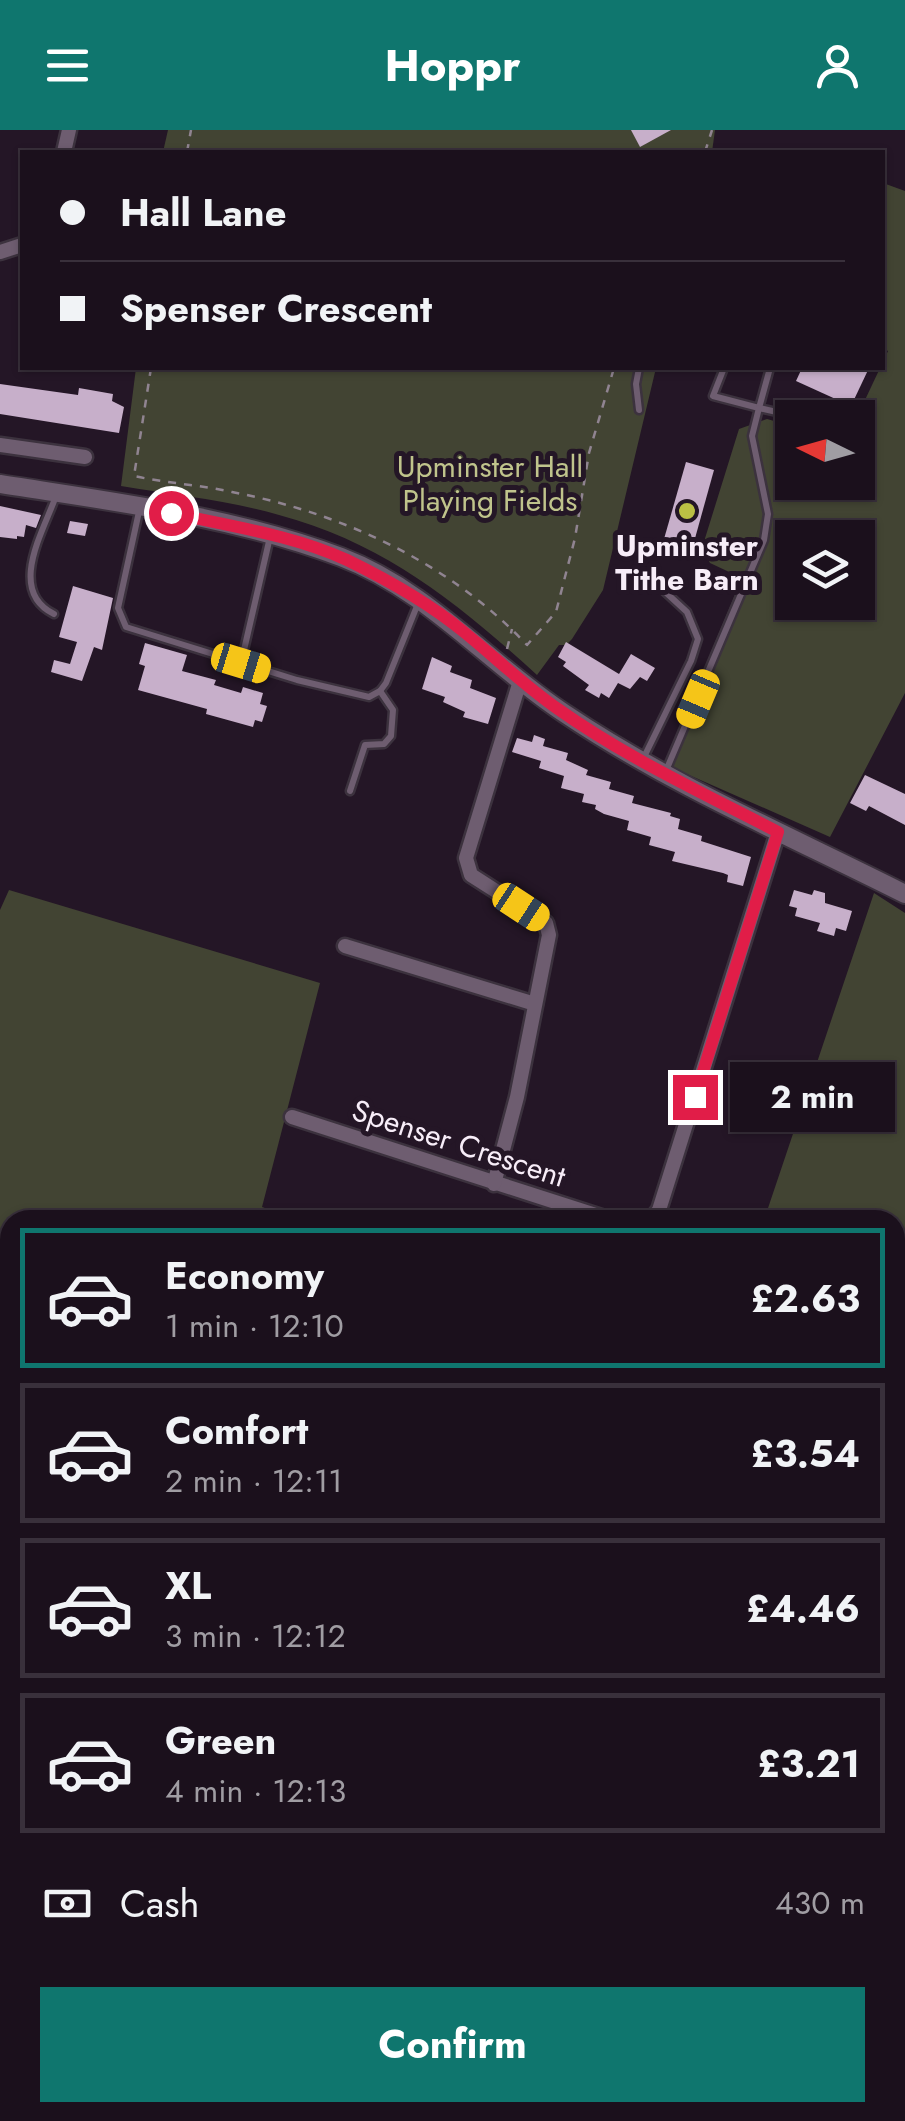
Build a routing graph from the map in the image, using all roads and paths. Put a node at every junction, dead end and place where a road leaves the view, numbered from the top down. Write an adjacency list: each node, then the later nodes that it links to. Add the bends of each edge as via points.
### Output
1 (151, 370): 18 (path, via 134,476 232,492 374,534 471,592)
2 (613, 370): 18 (path, via 556,612 527,645)
3 (639, 370): 7 (lane)
4 (723, 370): 6 (lane, via 713,396)
5 (769, 370): 6 (lane)
6 (759, 408): 8 (lane); 24 (lane, via 752,436 768,514 764,540)
7 (639, 410)
8 (775, 412)
9 (0, 445): 10 (street)
10 (85, 457)
11 (0, 484): 12 (street)
12 (57, 493): 13 (street); 17 (lane, via 29,579 36,602)
13 (140, 506): 14 (street); 20 (lane, via 118,608 126,627)
14 (270, 535): 16 (street, via 343,558); 20 (lane)
15 (662, 589): 23 (lane, via 687,612 698,639)
16 (420, 600): 21 (street); 22 (lane)
17 (54, 614)
18 (512, 629): 19 (path)
19 (505, 656)
20 (241, 663): 22 (lane, via 369,696)
21 (520, 681): 23 (street); 29 (street, via 466,858 472,875 546,923)
22 (380, 691): 25 (lane, via 393,710 390,736 384,744 365,745)
23 (641, 762): 24 (street)
24 (664, 774): 26 (street)
25 (350, 791)
26 (778, 832): 27 (street); 33 (street)
27 (905, 894)
28 (345, 946): 29 (street)
29 (536, 1004): 31 (street)
30 (292, 1117): 31 (street, Spenser Crescent)
31 (494, 1184): 32 (street, Spenser Crescent)
32 (578, 1210)
33 (660, 1210)

